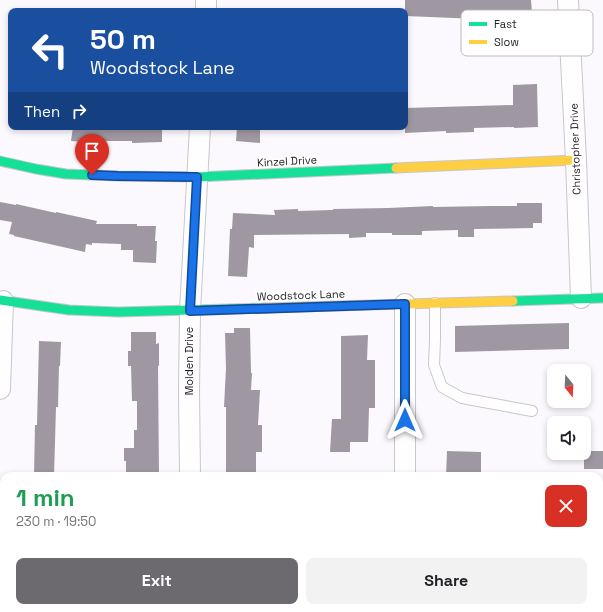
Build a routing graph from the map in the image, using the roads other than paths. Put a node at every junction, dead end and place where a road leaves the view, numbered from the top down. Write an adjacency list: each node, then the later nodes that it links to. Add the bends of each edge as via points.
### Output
1 (568, 0): 2 (street, Christopher Drive)
2 (568, 10)
3 (571, 56): 5 (street, Christopher Drive)
4 (200, 130): 7 (street, Molden Drive)
5 (576, 160): 7 (street, Kinzel Drive); 8 (street, Christopher Drive)
6 (0, 161): 7 (street, Kinzel Drive, via 66,174)
7 (197, 177): 13 (street, Molden Drive)
8 (581, 298): 9 (street, Woodstock Lane); 11 (street, Woodstock Lane)
9 (603, 298)
10 (1, 300): 13 (street, Woodstock Lane, via 69,310); 14 (street)
11 (435, 303): 12 (street, Woodstock Lane); 15 (lane, via 434,365 442,387 462,398)
12 (405, 304): 13 (street, Woodstock Lane); 17 (street)
13 (190, 311): 16 (street, Molden Drive)
14 (0, 389)
15 (532, 411)
16 (190, 472)
17 (405, 472)

